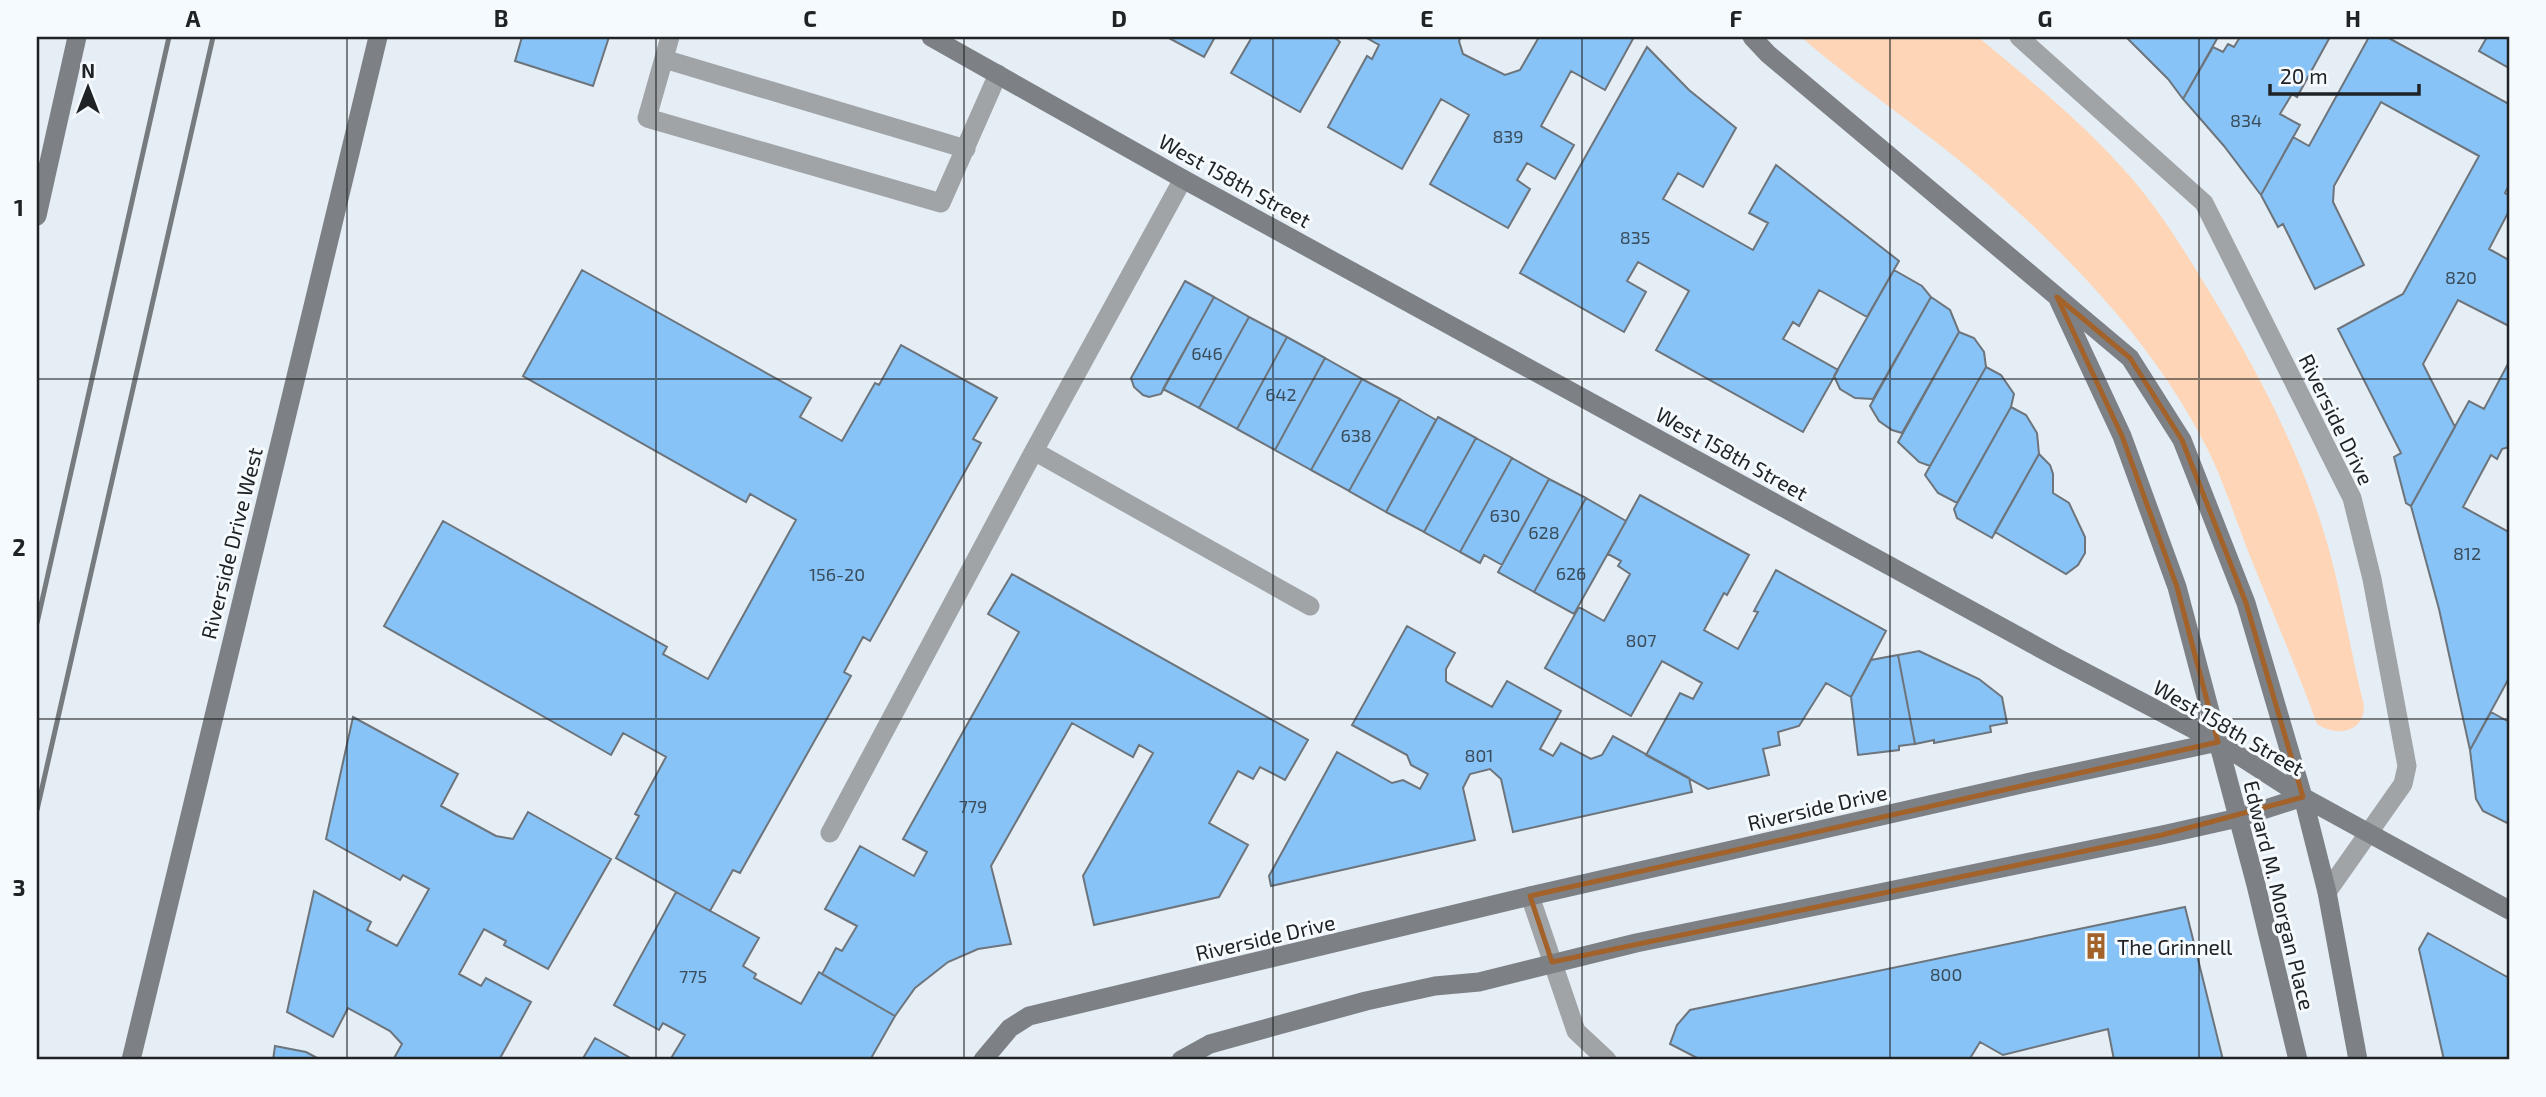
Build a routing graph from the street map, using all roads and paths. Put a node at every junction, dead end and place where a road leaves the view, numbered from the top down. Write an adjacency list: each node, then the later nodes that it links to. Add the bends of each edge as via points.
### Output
1 (77, 37): 11 (main road)
2 (378, 37): 24 (main road, Riverside Drive West)
3 (670, 37): 7 (street)
4 (932, 37): 8 (main road, West 158th Street)
5 (1752, 37): 12 (main road)
6 (2019, 37): 19 (street, Riverside Drive, via 2204,203 2352,498 2407,766 2403,784)
7 (664, 59): 9 (street); 9 (street, via 647,118 941,204)
8 (998, 74): 9 (street); 10 (main road, West 158th Street)
9 (966, 149)
10 (1184, 179): 13 (street); 15 (main road, West 158th Street)
11 (37, 216)
12 (2057, 297): 15 (main road, via 2122,436 2177,587); 16 (main road, via 2130,358 2182,440 2246,603)
13 (1034, 450): 14 (street); 18 (street)
14 (1310, 606)
15 (2218, 742): 16 (main road, West 158th Street); 17 (main road, Edward M. Morgan Place); 21 (main road, Riverside Drive)
16 (2303, 797): 17 (main road); 19 (main road, West 158th Street); 20 (main road, Edward M. Morgan Place)
17 (2238, 818): 23 (main road); 28 (main road, Edward M. Morgan Place)
18 (830, 833)
19 (2369, 835): 20 (street, Riverside Drive); 22 (main road, West 158th Street)
20 (2327, 892): 29 (main road, Edward M. Morgan Place)
21 (1530, 896): 23 (street); 25 (main road, Riverside Drive, via 1029,1016 1010,1028)
22 (2509, 910)
23 (1552, 962): 26 (main road, via 1479,982 1366,1001 1210,1045); 27 (street, via 1576,1031)
24 (131, 1060)
25 (983, 1060)
26 (1181, 1060)
27 (1607, 1060)
28 (2298, 1060)
29 (2358, 1060)

